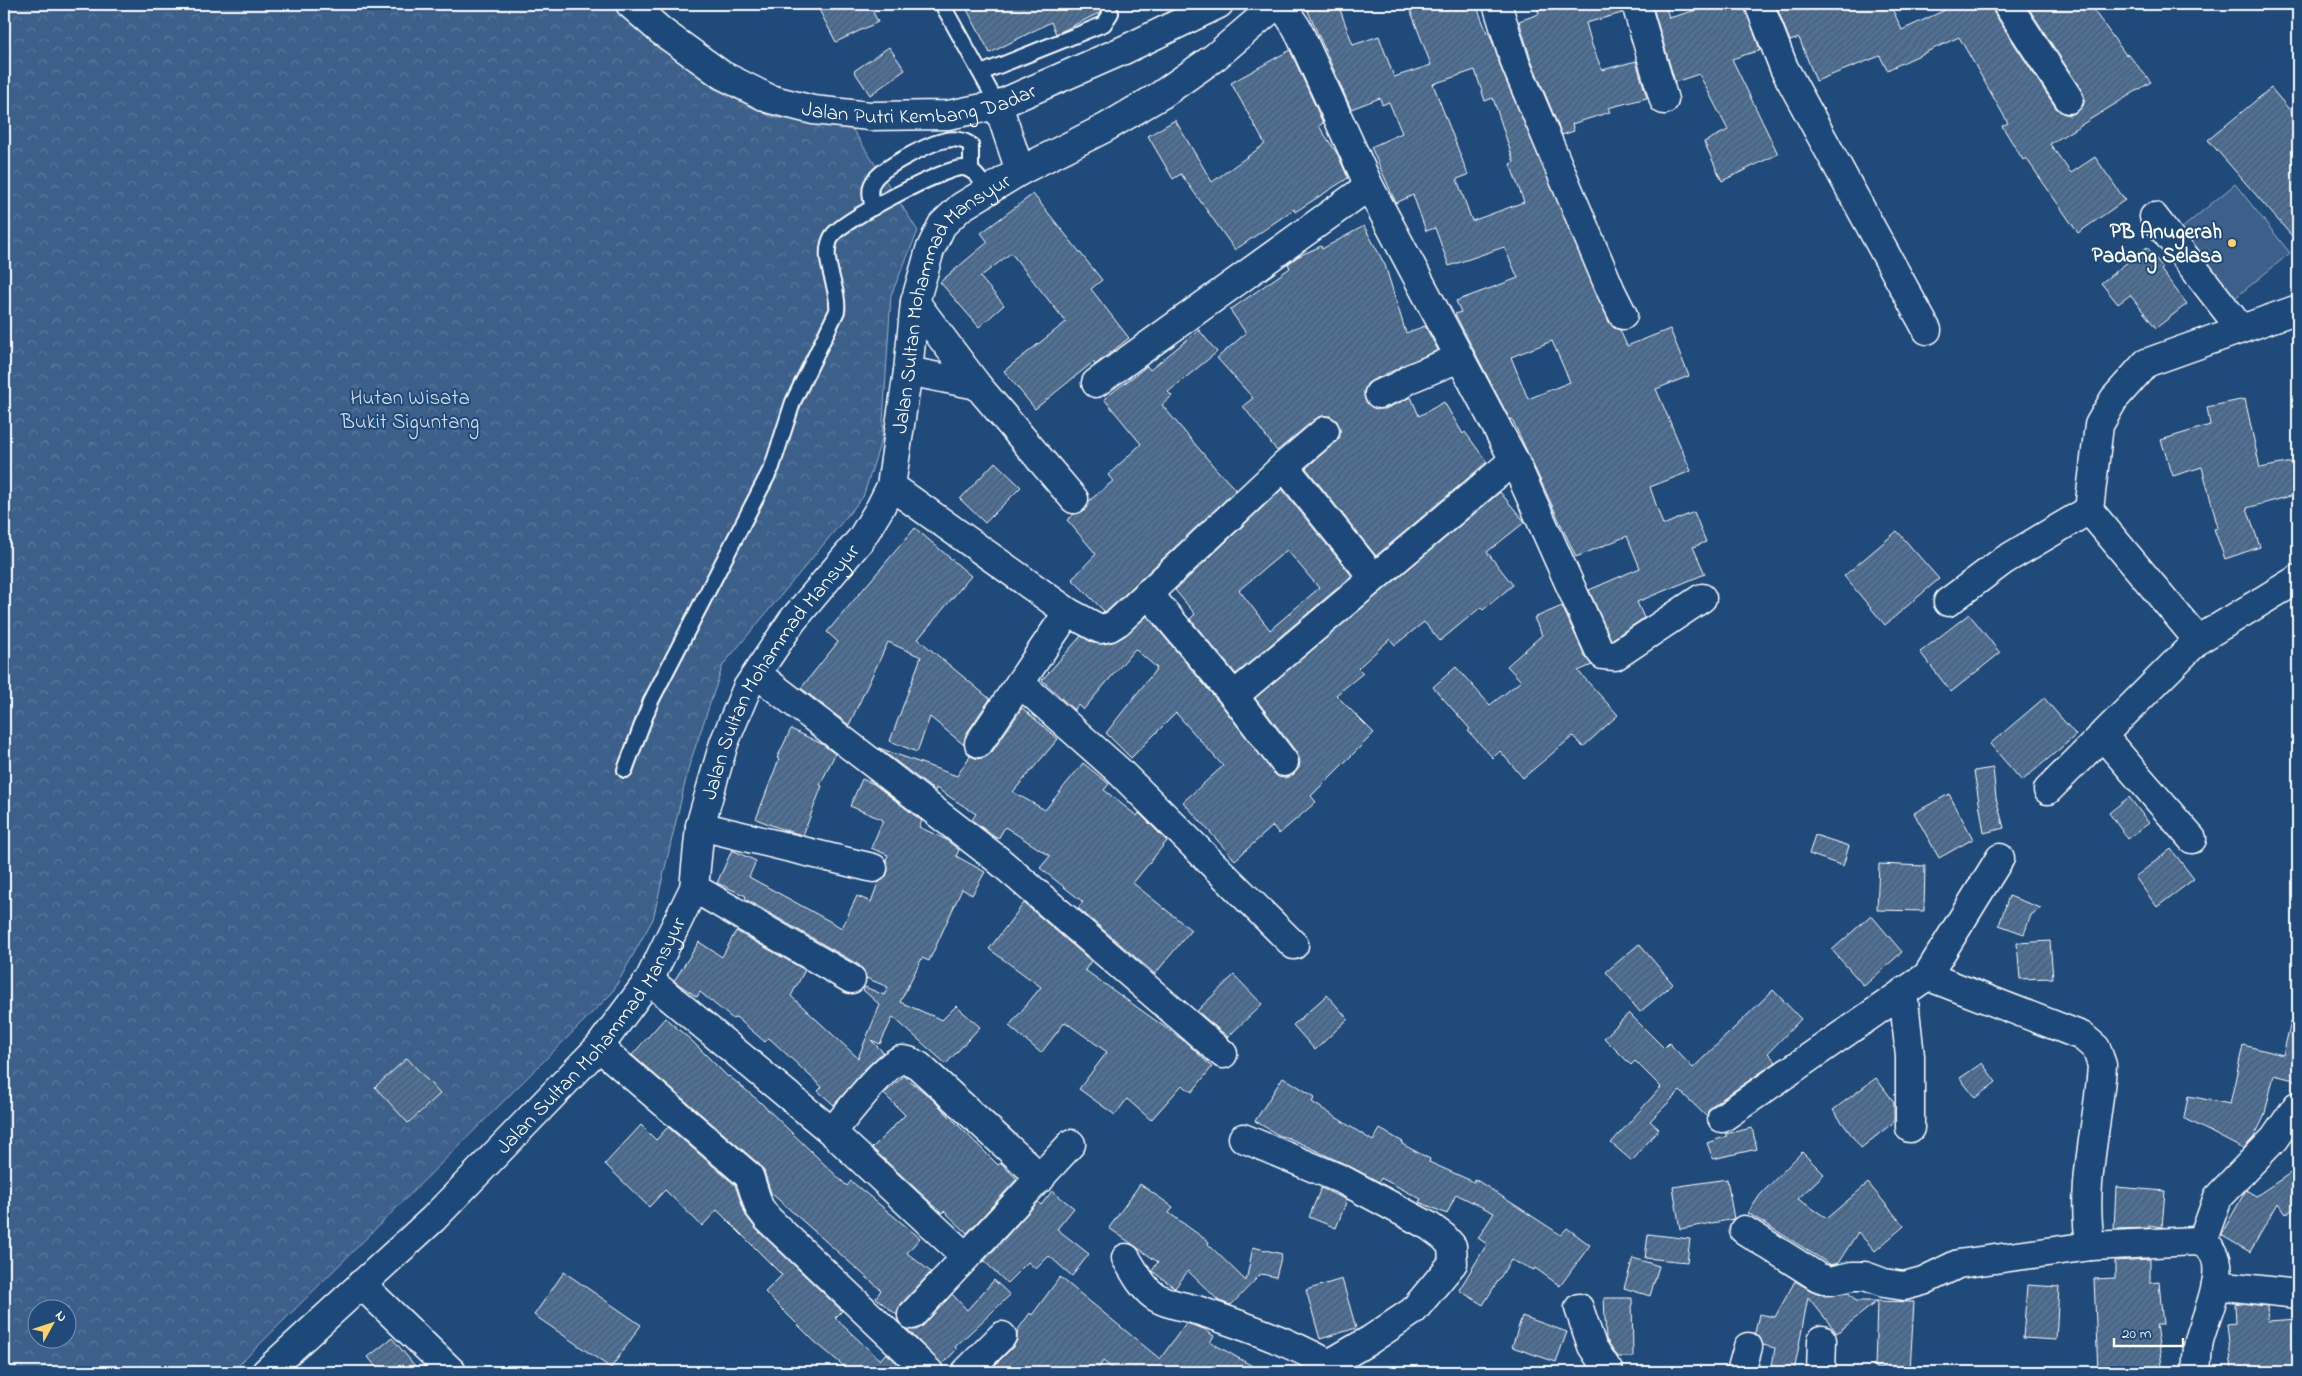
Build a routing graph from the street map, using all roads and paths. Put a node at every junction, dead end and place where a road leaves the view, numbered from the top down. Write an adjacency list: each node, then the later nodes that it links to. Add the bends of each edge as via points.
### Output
1 (630, 4): 14 (street, Jalan Putri Kembang Dadar, via 722,75 770,99 813,110 870,116 948,115)
2 (942, 4): 11 (lane)
3 (1107, 4): 11 (lane, via 1112,13 1104,24)
4 (1219, 4): 14 (street, Jalan Putri Kembang Dadar)
5 (1277, 4): 15 (street, Jalan Sultan Mohammad Mansyur, via 1215,57 1161,95 1106,128)
6 (1281, 4): 17 (street, via 1297,28)
7 (1497, 4): 22 (street, via 1516,65)
8 (1636, 4): 13 (street)
9 (1759, 4): 24 (street, via 1784,68)
10 (2007, 4): 12 (street)
11 (981, 73): 14 (lane)
12 (2069, 99)
13 (1664, 100)
14 (998, 105): 15 (street)
15 (1020, 171): 16 (street, Jalan Sultan Mohammad Mansyur)
16 (980, 181): 18 (lane, via 963,168 952,170); 18 (lane, via 972,145 967,141 946,139 885,168 873,180 870,189); 20 (street, Jalan Sultan Mohammad Mansyur, via 961,207 942,225 930,250)
17 (1369, 186): 25 (street); 27 (street)
18 (873, 208): 49 (lane, via 833,234 827,247 838,299 837,311 793,402 772,467 651,701)
19 (2154, 217): 23 (street)
20 (915, 302): 26 (street, Jalan Sultan Mohammad Mansyur); 28 (street)
21 (2298, 309): 23 (street)
22 (1623, 315)
23 (2241, 329): 35 (street, via 2146,363 2114,399 2099,426)
24 (1927, 330)
25 (1459, 358): 29 (street); 31 (street)
26 (908, 371): 28 (street); 33 (street, Jalan Sultan Mohammad Mansyur)
27 (1096, 383)
28 (977, 385): 34 (street)
29 (1379, 394)
30 (1325, 431): 32 (street)
31 (1514, 460): 36 (street); 39 (street, via 1602,655 1615,656)
32 (1284, 466): 36 (street); 38 (street)
33 (891, 486): 41 (street); 43 (street, Jalan Sultan Mohammad Mansyur, via 861,539 792,621)
34 (1074, 499)
35 (2089, 510): 40 (street, via 2003,561); 42 (street)
36 (1373, 576): 45 (street)
37 (2298, 579): 42 (street)
38 (1148, 593): 41 (street, via 1118,622 1105,628 1092,626); 45 (street)
39 (1702, 598)
40 (1948, 602)
41 (1068, 612): 44 (street)
42 (2198, 640): 46 (street)
43 (757, 674): 51 (street, Jalan Sultan Mohammad Mansyur, via 724,743); 62 (street, via 997,859)
44 (1020, 683): 47 (street); 56 (street, via 1118,770)
45 (1234, 696): 48 (street)
46 (2102, 734): 50 (street); 52 (street)
47 (979, 743)
48 (1284, 762)
49 (625, 770)
50 (2048, 790)
51 (700, 826): 54 (street); 55 (street, Jalan Sultan Mohammad Mansyur)
52 (2192, 839)
53 (2000, 858): 57 (street)
54 (872, 868)
55 (694, 888): 58 (street); 59 (street, Jalan Sultan Mohammad Mansyur)
56 (1294, 945)
57 (1927, 976): 60 (street); 72 (street, via 2082,1036 2096,1048 2102,1065 2087,1201)
58 (851, 979)
59 (649, 980): 61 (street, Jalan Sultan Mohammad Mansyur); 66 (street)
60 (1902, 992): 64 (street); 65 (street, via 1910,1056)
61 (599, 1047): 75 (street, Jalan Sultan Mohammad Mansyur, via 433,1219); 86 (street, via 749,1176 759,1207 768,1219)
62 (1224, 1054)
63 (2297, 1106): 71 (street, via 2274,1139 2218,1197)
64 (1722, 1118)
65 (1910, 1128)
66 (832, 1132): 69 (street, via 880,1076 895,1063 909,1061 919,1066); 73 (street)
67 (1243, 1138): 83 (street, via 1343,1180 1429,1226 1444,1236 1454,1250 1453,1263 1413,1311)
68 (1071, 1144): 69 (street)
69 (1042, 1178): 73 (street)
70 (1744, 1230): 72 (street, via 1818,1277 1830,1280 1865,1276 1904,1286 1958,1264)
71 (2202, 1242): 72 (street); 76 (street, via 2210,1248 2217,1264)
72 (2091, 1246)
73 (966, 1257): 79 (street)
74 (1126, 1258): 83 (street, via 1144,1287 1154,1296 1265,1334 1304,1350)
75 (361, 1284): 84 (street, Jalan Sultan Mohammad Mansyur); 85 (street)
76 (2216, 1285): 77 (street); 91 (street, via 2199,1342)
77 (2298, 1294)
78 (1579, 1308): 88 (street, via 1592,1346)
79 (912, 1315)
80 (1002, 1336): 87 (street)
81 (1822, 1340): 90 (street)
82 (1748, 1346): 89 (street)
83 (1335, 1368)
84 (266, 1372)
85 (452, 1372)
86 (929, 1372)
87 (966, 1372)
88 (1609, 1372)
89 (1741, 1372)
90 (1821, 1372)
91 (2196, 1372)

